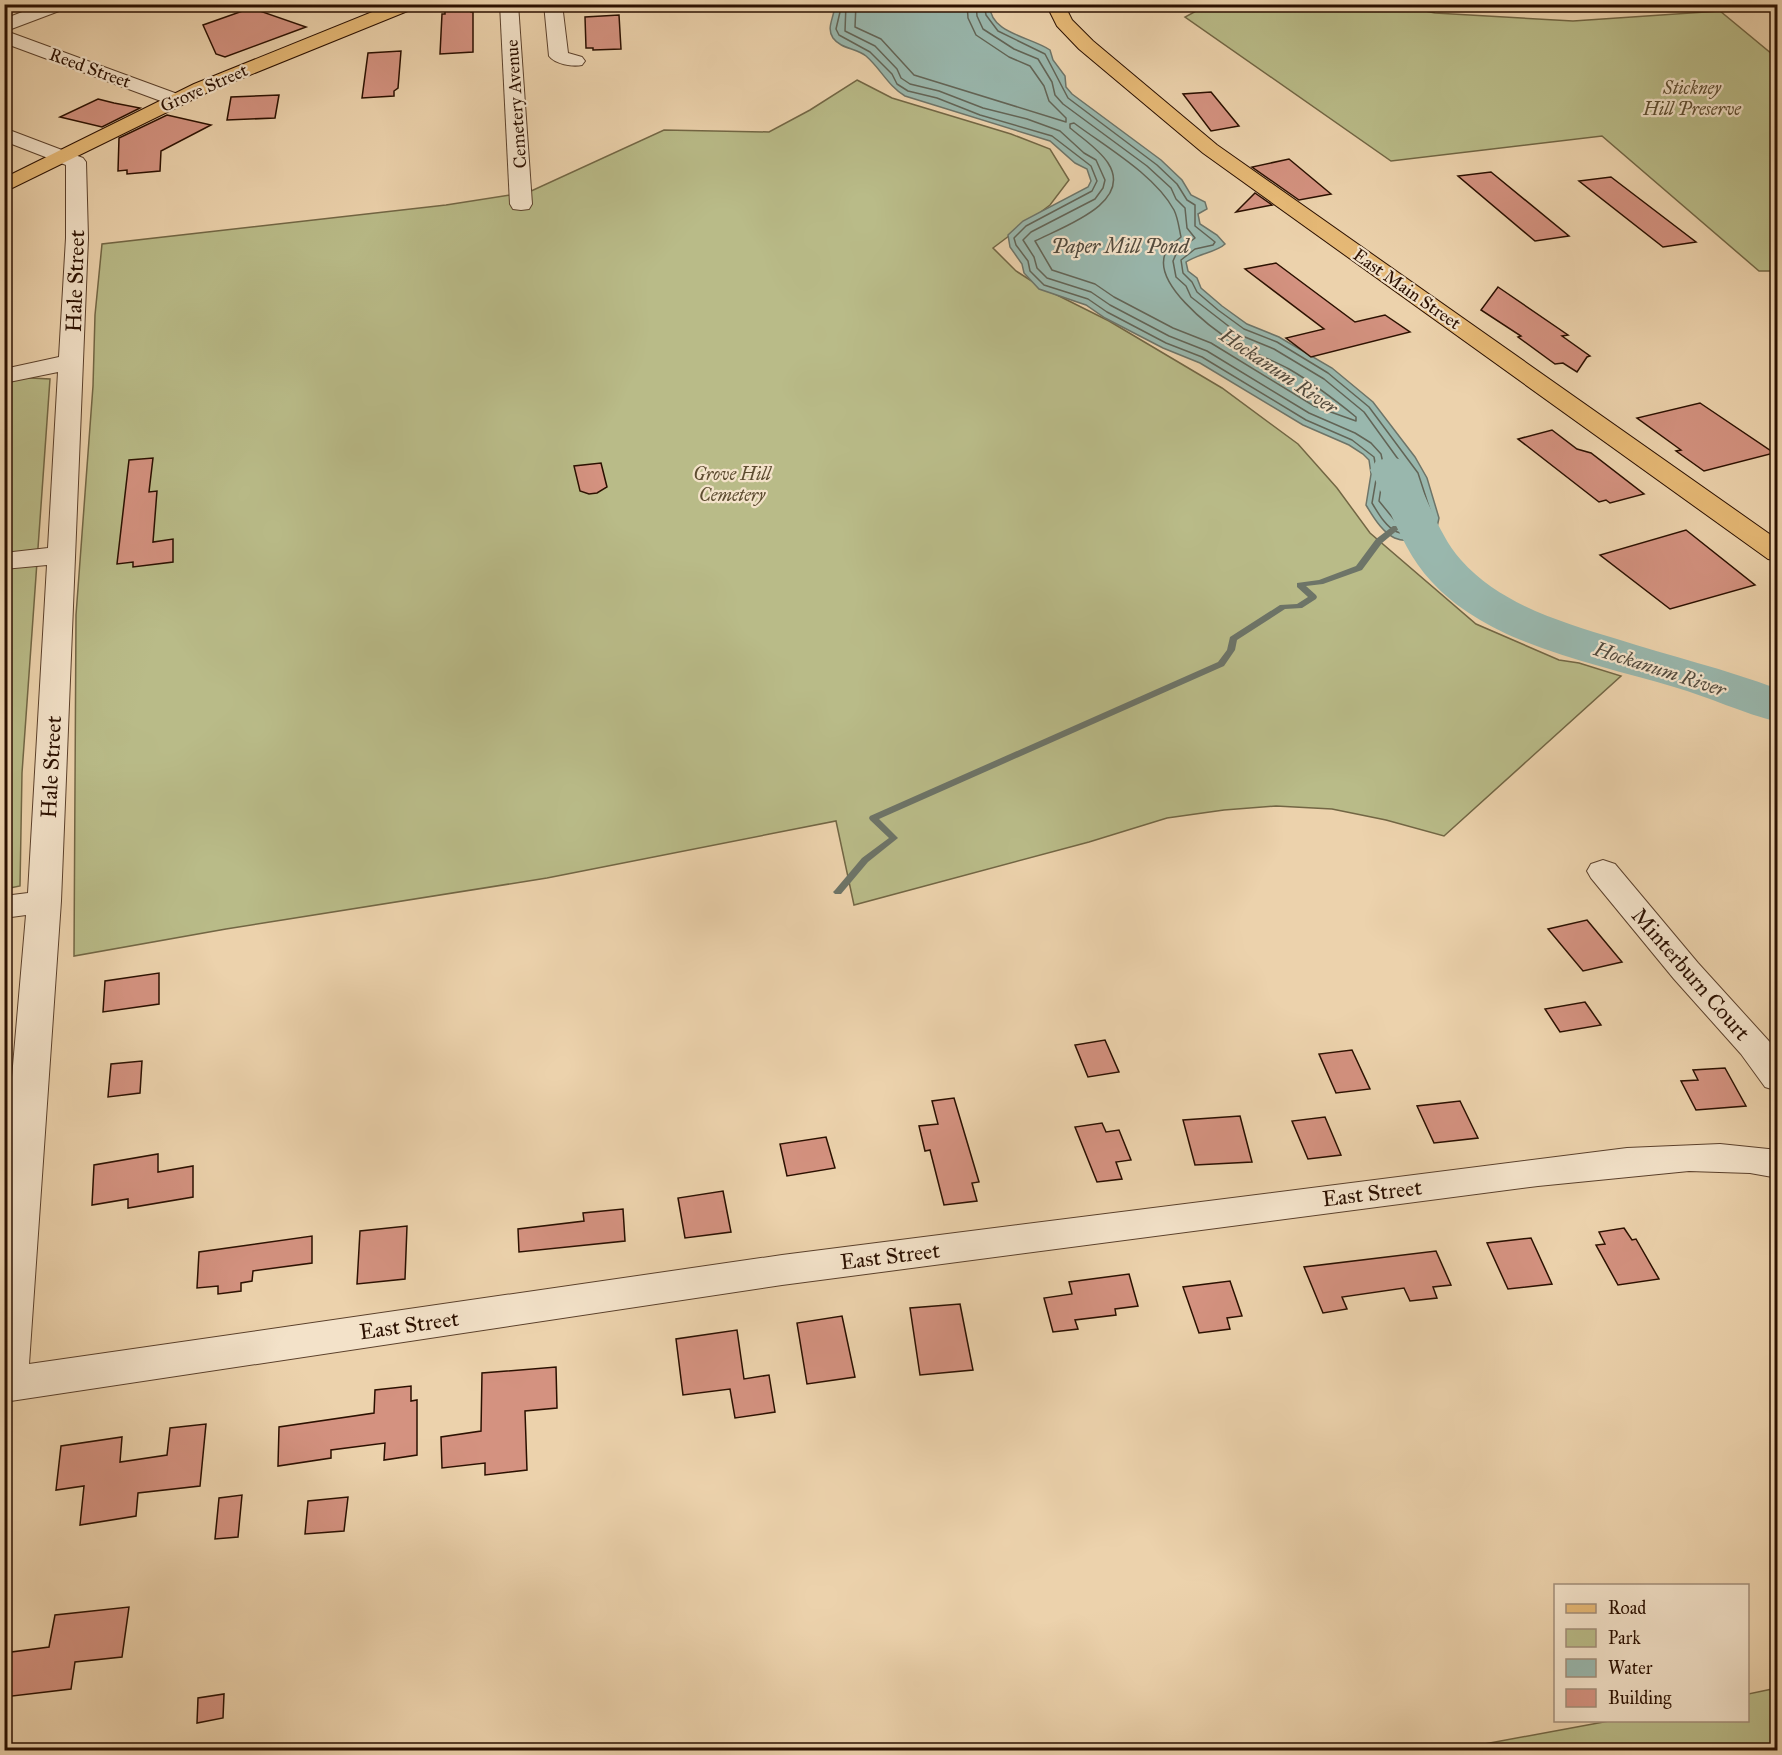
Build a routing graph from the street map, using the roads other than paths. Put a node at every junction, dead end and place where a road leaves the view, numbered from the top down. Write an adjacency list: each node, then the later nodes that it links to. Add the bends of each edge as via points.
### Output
1 (62, 4): 6 (street)
2 (409, 4): 9 (main road, Grove Street)
3 (509, 4): 13 (street, Cemetery Avenue)
4 (553, 4): 8 (street, via 559,56)
5 (1055, 4): 16 (main road, East Main Street, via 1064,22 1086,45 1210,149)
6 (4, 26)
7 (4, 36): 9 (street, Reed Street)
8 (575, 61)
9 (176, 100): 11 (main road, Grove Street)
10 (4, 134): 11 (street)
11 (63, 157): 12 (main road, Grove Street); 14 (street, Hale Street, via 76,162)
12 (4, 186)
13 (521, 204)
14 (72, 362): 15 (street); 17 (street, Hale Street)
15 (4, 376)
16 (1778, 553)
17 (61, 555): 18 (street); 20 (street, Hale Street)
18 (4, 561)
19 (1603, 870): 22 (street, Minterburn Court)
20 (44, 901): 21 (street); 24 (street, Hale Street)
21 (4, 907)
22 (1778, 1078)
23 (1778, 1164): 24 (street, East Street, via 1726,1157 1538,1172 782,1270)
24 (6, 1385)

